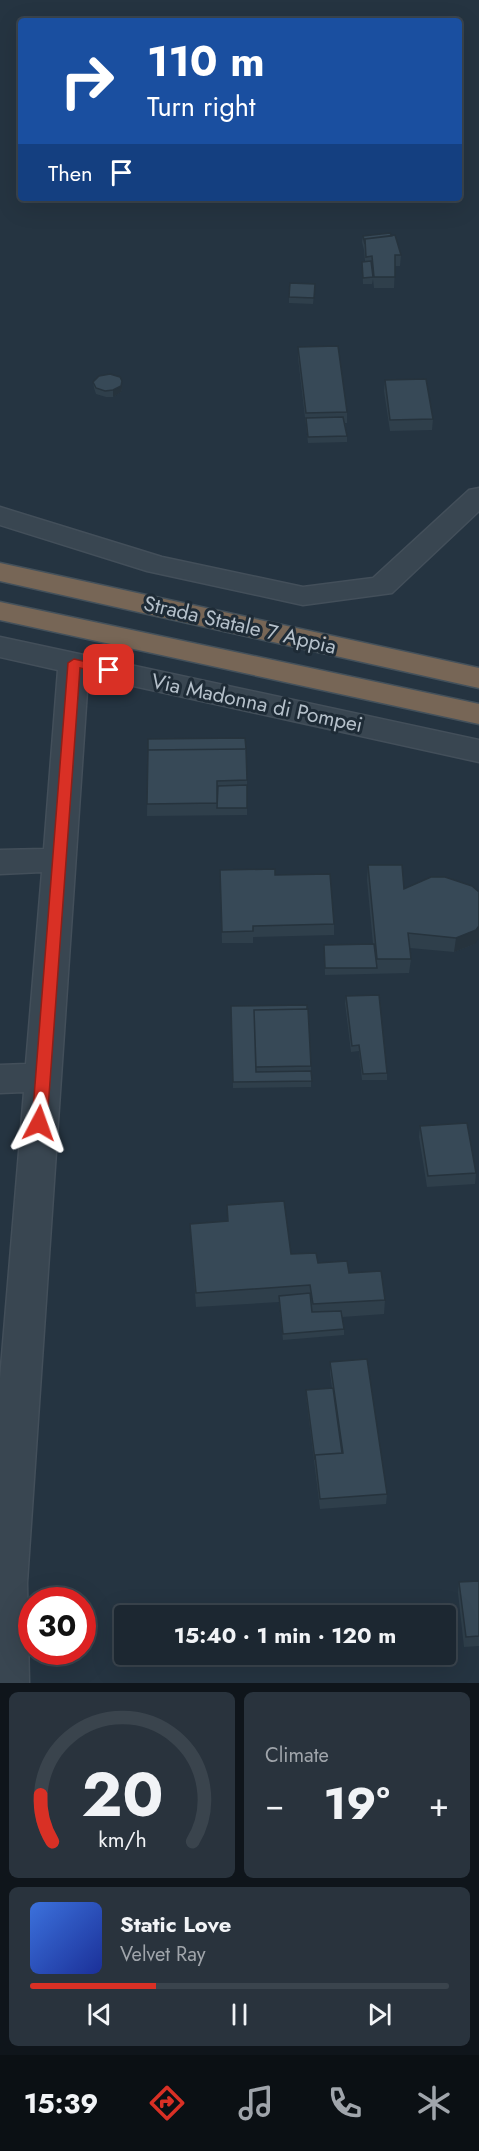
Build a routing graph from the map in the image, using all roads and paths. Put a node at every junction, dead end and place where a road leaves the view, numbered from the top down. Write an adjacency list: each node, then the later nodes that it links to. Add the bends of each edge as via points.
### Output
1 (479, 496): 2 (street, via 382,586 303,596 157,565)
2 (0, 516)
3 (0, 572): 7 (highway, Strada Statale 7 Appia)
4 (0, 611): 8 (highway, Strada Statale 7 Appia)
5 (0, 647): 6 (street, Via Madonna di Pompei)
6 (74, 663): 9 (street, Via Madonna di Pompei); 10 (street)
7 (479, 678)
8 (479, 714)
9 (479, 751)
10 (60, 860): 11 (street); 12 (street)
11 (0, 862)
12 (43, 1077): 13 (street); 14 (street, via 5,1583)
13 (0, 1079)
14 (7, 1683)

